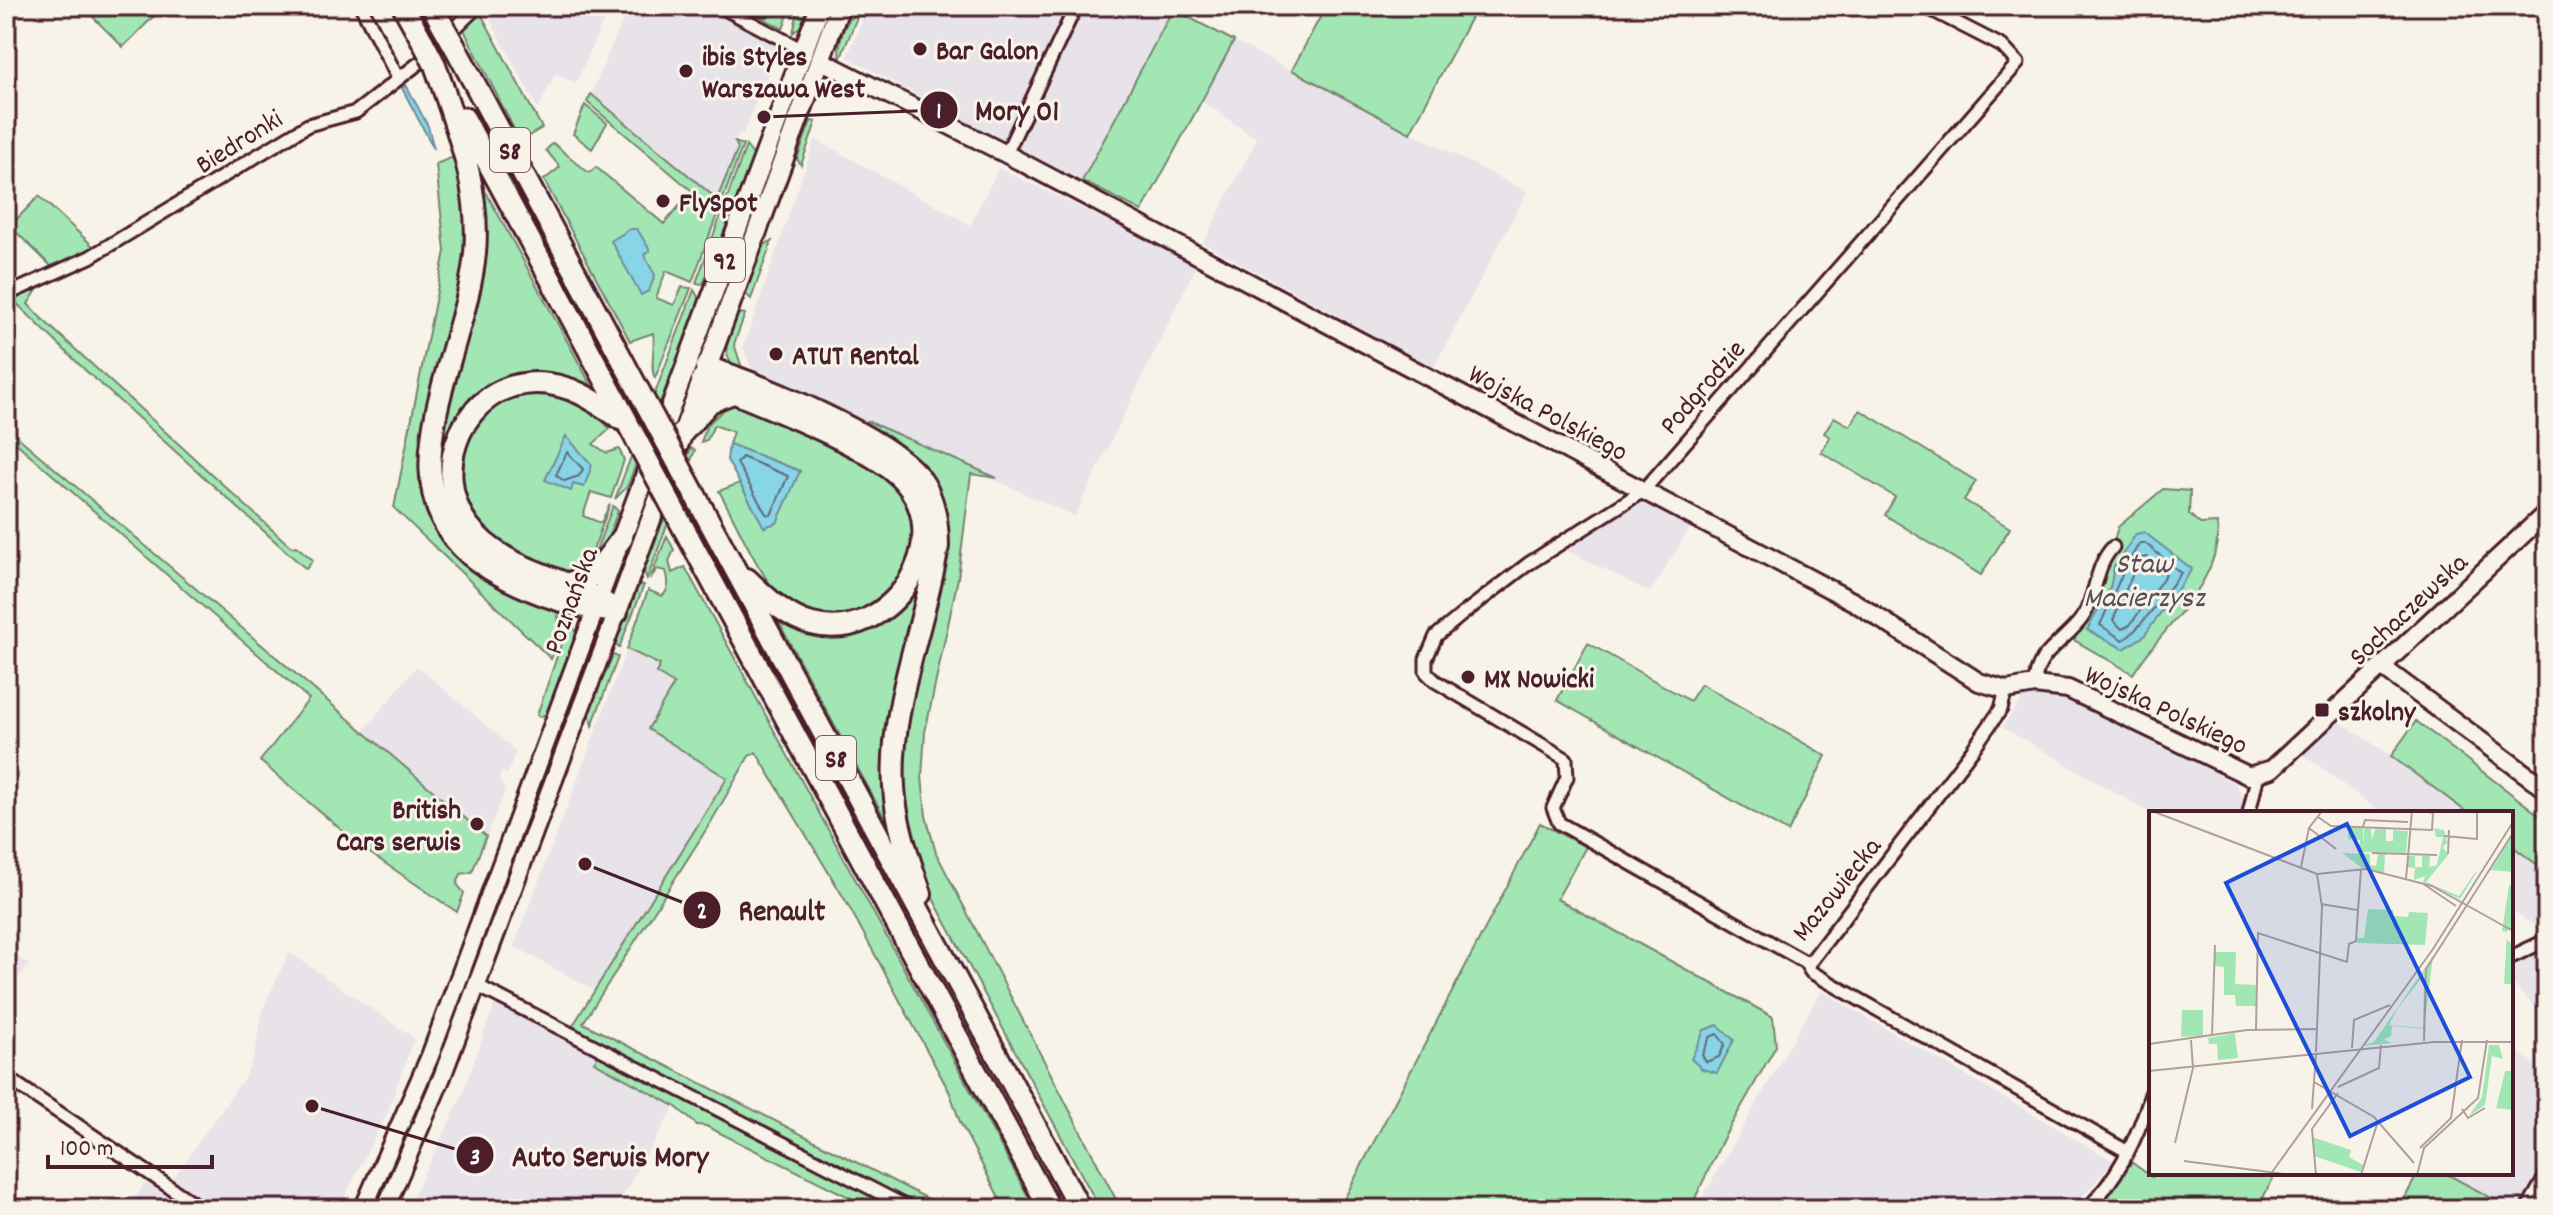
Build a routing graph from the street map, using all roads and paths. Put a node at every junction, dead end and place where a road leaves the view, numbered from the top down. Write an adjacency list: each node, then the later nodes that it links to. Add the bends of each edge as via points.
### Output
1 (361, 6): 13 (street)
2 (403, 6): 12 (highway, S8, bridge)
3 (478, 6): 13 (street, Biedronki)
4 (719, 6): 10 (street)
5 (820, 6): 10 (main road, Poznańska / 92)
6 (840, 6): 11 (main road, Poznańska / 92)
7 (1076, 6): 14 (street)
8 (1924, 6): 20 (street, Podgrodzie, via 2002,46 2018,63)
9 (437, 15): 24 (highway, S8, bridge)
10 (803, 50): 16 (main road, Poznańska / 92)
11 (820, 60): 14 (street, Wojska Polskiego); 16 (main road, Poznańska / 92)
12 (435, 65): 18 (highway, S8); 26 (highway, via 466,161 476,225 470,285 429,449 436,506 460,545 486,566 578,607)
13 (398, 78): 15 (street, Biedronki, via 356,112 308,125 90,257)
14 (1006, 154): 20 (street, Wojska Polskiego)
15 (9, 291)
16 (698, 371): 17 (highway); 19 (main road, Poznańska / 92); 22 (main road, Poznańska / 92); 36 (highway, via 739,378 866,437 908,465 928,492 938,546 900,710 893,765 901,834)
17 (733, 393): 19 (highway, via 710,402); 24 (highway, via 885,465 915,500 924,533 907,587 887,608 852,624 812,624 791,615)
18 (628, 424): 25 (highway, via 566,387 519,384 481,404 454,443 451,485 469,526 498,554); 48 (highway, S8, bridge)
19 (683, 432): 27 (main road, Poznańska / 92)
20 (1643, 491): 30 (street, Wojska Polskiego, via 1854,602 1979,682); 34 (street, Podgrodzie, via 1540,556 1464,613 1436,636 1426,659 1426,672 1435,681 1566,759 1567,777 1553,808)
21 (2547, 512): 28 (street, Sochaczewska)
22 (622, 538): 25 (highway, via 594,575); 26 (street, Poznańska)
23 (2113, 547): 29 (street, via 2098,570 2096,592 2082,618 2044,656 2035,671)
24 (736, 568): 36 (highway, S8)
25 (566, 584): 26 (highway)
26 (598, 604): 27 (highway); 45 (street, Poznańska, via 430,1056)
27 (617, 612): 39 (street, Poznańska)
28 (2382, 667): 31 (street, Sochaczewska, via 2272,769); 32 (street)
29 (2035, 685): 30 (street, Wojska Polskiego); 31 (street, Wojska Polskiego, via 2068,689 2224,766 2249,776)
30 (2006, 690): 38 (street, Mazowiecka, via 2001,709 1973,749 1811,961)
31 (2258, 774): 33 (street)
32 (2547, 790)
33 (2249, 811)
34 (1559, 823): 38 (street, Mazowiecka)
35 (2547, 940): 37 (street)
36 (939, 947): 49 (highway, S8)
37 (2513, 956)
38 (1805, 962): 42 (street, via 1811,972)
39 (476, 985): 46 (street, Poznańska); 47 (street)
40 (6, 1077): 44 (street)
41 (2149, 1099): 42 (street)
42 (2128, 1152): 50 (street, via 2105,1191)
43 (2547, 1174): 51 (street)
44 (202, 1209)
45 (363, 1209)
46 (385, 1209)
47 (911, 1209)
48 (1050, 1209)
49 (1080, 1209)
50 (2087, 1209)
51 (2528, 1209)

